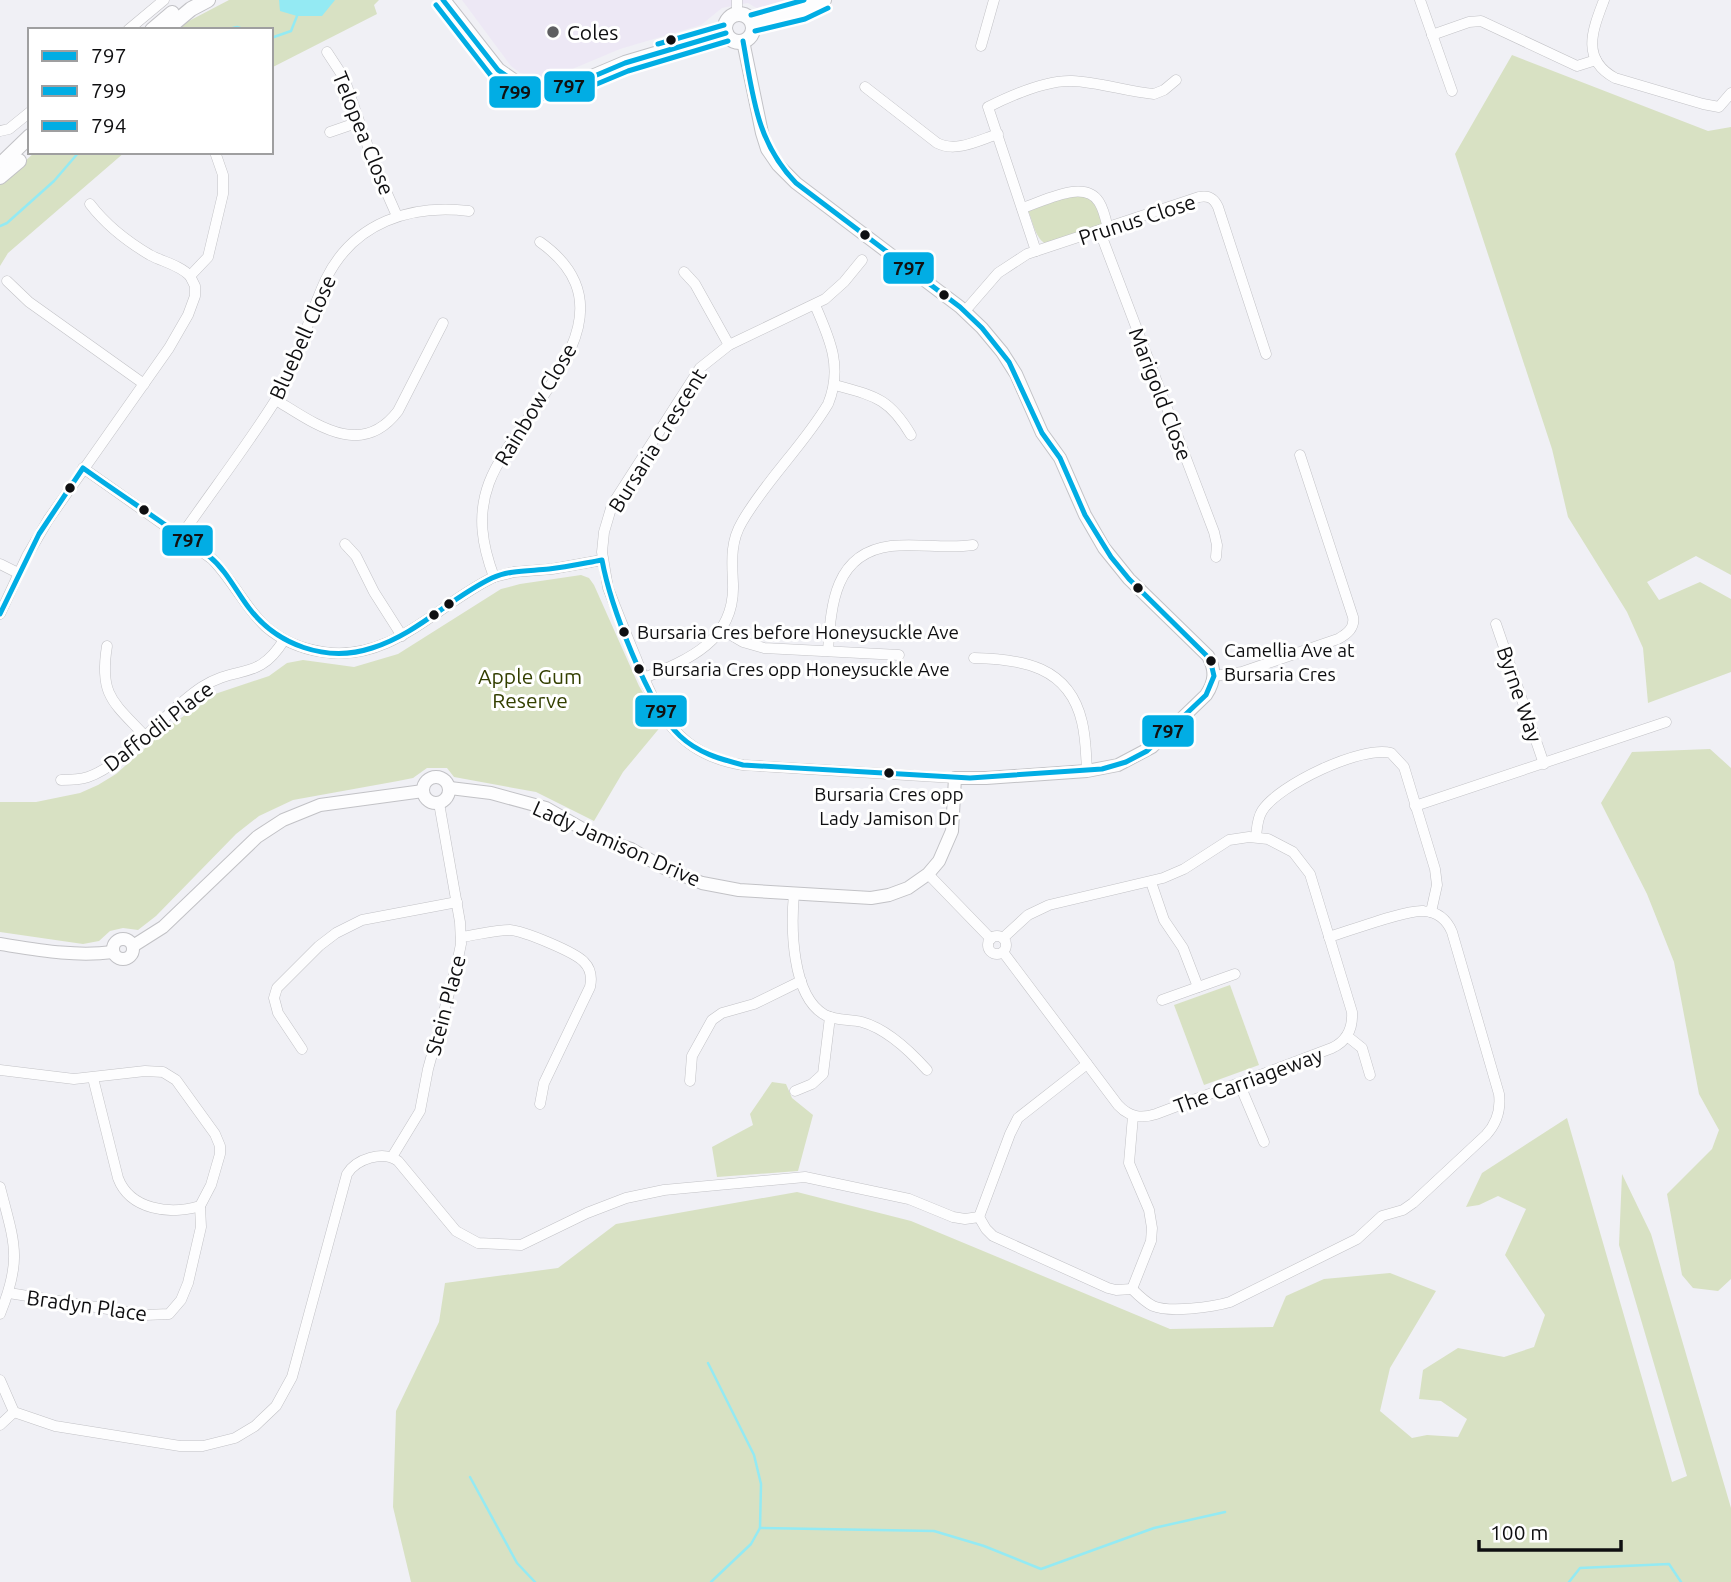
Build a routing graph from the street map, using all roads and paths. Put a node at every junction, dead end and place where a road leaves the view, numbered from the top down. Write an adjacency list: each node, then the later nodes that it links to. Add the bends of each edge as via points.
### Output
1 (164, 0): 11 (street)
2 (188, 0): 12 (main road)
3 (208, 0): 13 (main road)
4 (443, 0): 14 (main road, via 496,69 536,90 566,88 625,63)
5 (824, 0): 10 (main road, via 802,11)
6 (994, 0): 17 (street)
7 (1420, 0): 15 (street)
8 (1604, 0): 19 (street, via 1592,34)
9 (737, 7): 10 (main road); 14 (main road)
10 (753, 23): 16 (main road, via 753,33)
11 (130, 28)
12 (154, 28)
13 (168, 28)
14 (726, 33): 16 (main road, via 732,40)
15 (1432, 35): 19 (street, via 1481,21 1577,66); 22 (street)
16 (743, 41): 46 (street, via 762,133 778,165)
17 (981, 46)
18 (327, 52): 25 (street, Telopea Close, via 344,78)
19 (1596, 60): 23 (street, via 1615,78 1703,104 1719,107)
20 (1175, 80): 28 (street, via 1154,94 1061,81 988,107)
21 (865, 88): 28 (street, via 946,147)
22 (1452, 91)
23 (1731, 93)
24 (28, 114): 26 (street)
25 (359, 122): 27 (street); 37 (street, Telopea Close)
26 (0, 131)
27 (330, 132)
28 (998, 134): 35 (street)
29 (28, 138): 32 (main road)
30 (28, 151): 33 (main road)
31 (216, 154): 43 (street, via 223,194 208,257)
32 (0, 164)
33 (0, 177)
34 (90, 204): 43 (street, via 106,223 140,248)
35 (1022, 208): 38 (street, Marigold Close, via 1082,191 1100,203); 40 (street)
36 (469, 211): 37 (street, Bluebell Close, via 434,209)
37 (397, 216): 52 (street, Bluebell Close, via 362,235 331,269)
38 (1104, 230): 40 (street, Prunus Close); 49 (street, Prunus Close, via 1199,197 1213,200); 59 (street, Marigold Close, via 1214,532)
39 (540, 242): 63 (street, Rainbow Close, via 563,262 572,279 579,303 579,329 568,356 489,484 482,530)
40 (1036, 251): 46 (street, Prunus Close, via 1004,268)
41 (862, 260): 45 (street, Bursaria Crescent, via 836,290)
42 (684, 272): 48 (street)
43 (190, 276): 50 (street, via 196,290 192,307)
44 (7, 281): 50 (street, via 29,302)
45 (815, 305): 48 (street, Bursaria Crescent); 51 (street, via 834,351)
46 (965, 311): 73 (street, via 1009,362 1104,548 1202,649)
47 (443, 323): 52 (street, via 398,411 374,430 350,436 330,432)
48 (729, 345): 60 (street, Bursaria Crescent, via 696,374 617,496 604,532)
49 (1266, 354)
50 (144, 384): 55 (street)
51 (835, 386): 53 (street, via 882,401 899,415); 66 (street, via 822,415 743,519 732,555 732,601)
52 (276, 400): 56 (street, Bluebell Close)
53 (911, 435)
54 (1300, 455): 73 (street, via 1352,625 1338,639 1241,672)
55 (83, 468): 56 (street); 62 (street)
56 (181, 536): 68 (street, via 212,559 255,615)
57 (345, 544): 67 (street)
58 (973, 545): 70 (street, via 892,546 858,560 834,593)
59 (1216, 557)
60 (602, 560): 63 (street); 74 (street, Bursaria Crescent, via 608,588)
61 (0, 564): 62 (street)
62 (19, 573): 64 (street)
63 (494, 577): 67 (street)
64 (0, 614)
65 (1496, 624): 77 (street, Byrne Way)
66 (721, 629): 70 (street, via 758,647); 74 (street, via 693,656)
67 (402, 636): 68 (street, via 368,651 342,654 317,652)
68 (284, 640): 76 (street, Daffodil Place, via 266,663 206,684)
69 (107, 646): 76 (street, via 103,669 107,690)
70 (828, 651): 71 (street)
71 (899, 654)
72 (974, 658): 78 (street, via 1023,662 1060,683 1081,717)
73 (1214, 676): 78 (street, Bursaria Crescent, via 1206,695 1152,747 1118,765)
74 (644, 678): 79 (street, Bursaria Crescent, via 669,726 714,758 743,765)
75 (1666, 722): 77 (street, Byrne Way)
76 (144, 735): 80 (street, Daffodil Place, via 97,774)
77 (1544, 764): 84 (street, Byrne Way)
78 (1087, 771): 79 (street, Bursaria Crescent)
79 (955, 778): 86 (street, Lady Jamison Drive, via 952,831)
80 (61, 780)
81 (450, 788): 82 (street, via 435,776 427,780); 83 (street); 88 (street, Lady Jamison Drive, via 546,808 600,839 631,849 689,879 740,890)
82 (423, 792): 83 (street, via 427,800); 95 (street, via 320,805 282,820 257,837 163,927 133,946 127,959 113,952 69,954)
83 (439, 803): 89 (street, Stein Place)
84 (1415, 806): 85 (street, via 1402,763 1391,753 1373,752 1317,771 1288,788 1263,809); 90 (street, via 1436,875)
85 (1256, 837): 87 (street, via 1224,842 1184,869); 92 (street, The Carriageway, via 1280,844 1303,863)
86 (928, 874): 88 (street, Lady Jamison Drive, via 884,897); 94 (street)
87 (1151, 882): 93 (street, via 1049,905 1028,915); 99 (street, via 1164,920 1183,948)
88 (794, 893): 98 (street, via 792,928)
89 (457, 902): 91 (street, Stein Place); 103 (street, via 377,916 345,928 314,951 271,997)
90 (1431, 912): 92 (street, via 1415,911); 119 (street, via 1452,932 1499,1094 1498,1115 1489,1132 1408,1207 1382,1216 1357,1239 1230,1302 1165,1308 1150,1304)
91 (461, 937): 112 (street, via 507,930 524,933 580,958 594,970 544,1083); 115 (street, Stein Place, via 420,1111)
92 (1329, 937): 102 (street, The Carriageway, via 1352,1012)
93 (1003, 938): 94 (street); 96 (street)
94 (991, 939): 96 (street, via 990,950)
95 (0, 944)
96 (1003, 952): 104 (street)
97 (1235, 974): 99 (street)
98 (801, 981): 101 (street, via 813,1005); 109 (street, via 712,1020 692,1056)
99 (1198, 987): 100 (street)
100 (1163, 1000)
101 (830, 1017): 106 (street, via 876,1027); 111 (street, via 823,1074)
102 (1347, 1036): 107 (street, via 1362,1048); 110 (street, The Carriageway, via 1332,1048)
103 (302, 1049)
104 (1087, 1064): 113 (street, via 1118,1105); 118 (street, via 1018,1118)
105 (0, 1070): 108 (street)
106 (927, 1070)
107 (1370, 1075)
108 (93, 1078): 117 (street, via 125,1193 144,1205 175,1211); 117 (street, via 150,1070 176,1080 220,1146 211,1185)
109 (690, 1081)
110 (1239, 1083): 113 (street, The Carriageway, via 1151,1116); 114 (street)
111 (795, 1091)
112 (540, 1104)
113 (1133, 1116): 119 (street, via 1129,1163 1152,1228)
114 (1264, 1142)
115 (392, 1157): 118 (street, via 456,1231 482,1244 525,1244 600,1207 664,1190 793,1178 883,1192 953,1217); 123 (street, via 358,1163 346,1174 292,1377 276,1406 249,1430 212,1445 180,1446 55,1426)
116 (0, 1186): 120 (street, via 15,1249)
117 (200, 1206): 120 (street, Bradyn Place, via 201,1227 188,1283 170,1314)
118 (979, 1217): 119 (street, via 993,1236 1108,1288)
119 (1132, 1289)
120 (9, 1293): 121 (street)
121 (0, 1314)
122 (0, 1380): 123 (street)
123 (15, 1412): 124 (street)
124 (0, 1425)

